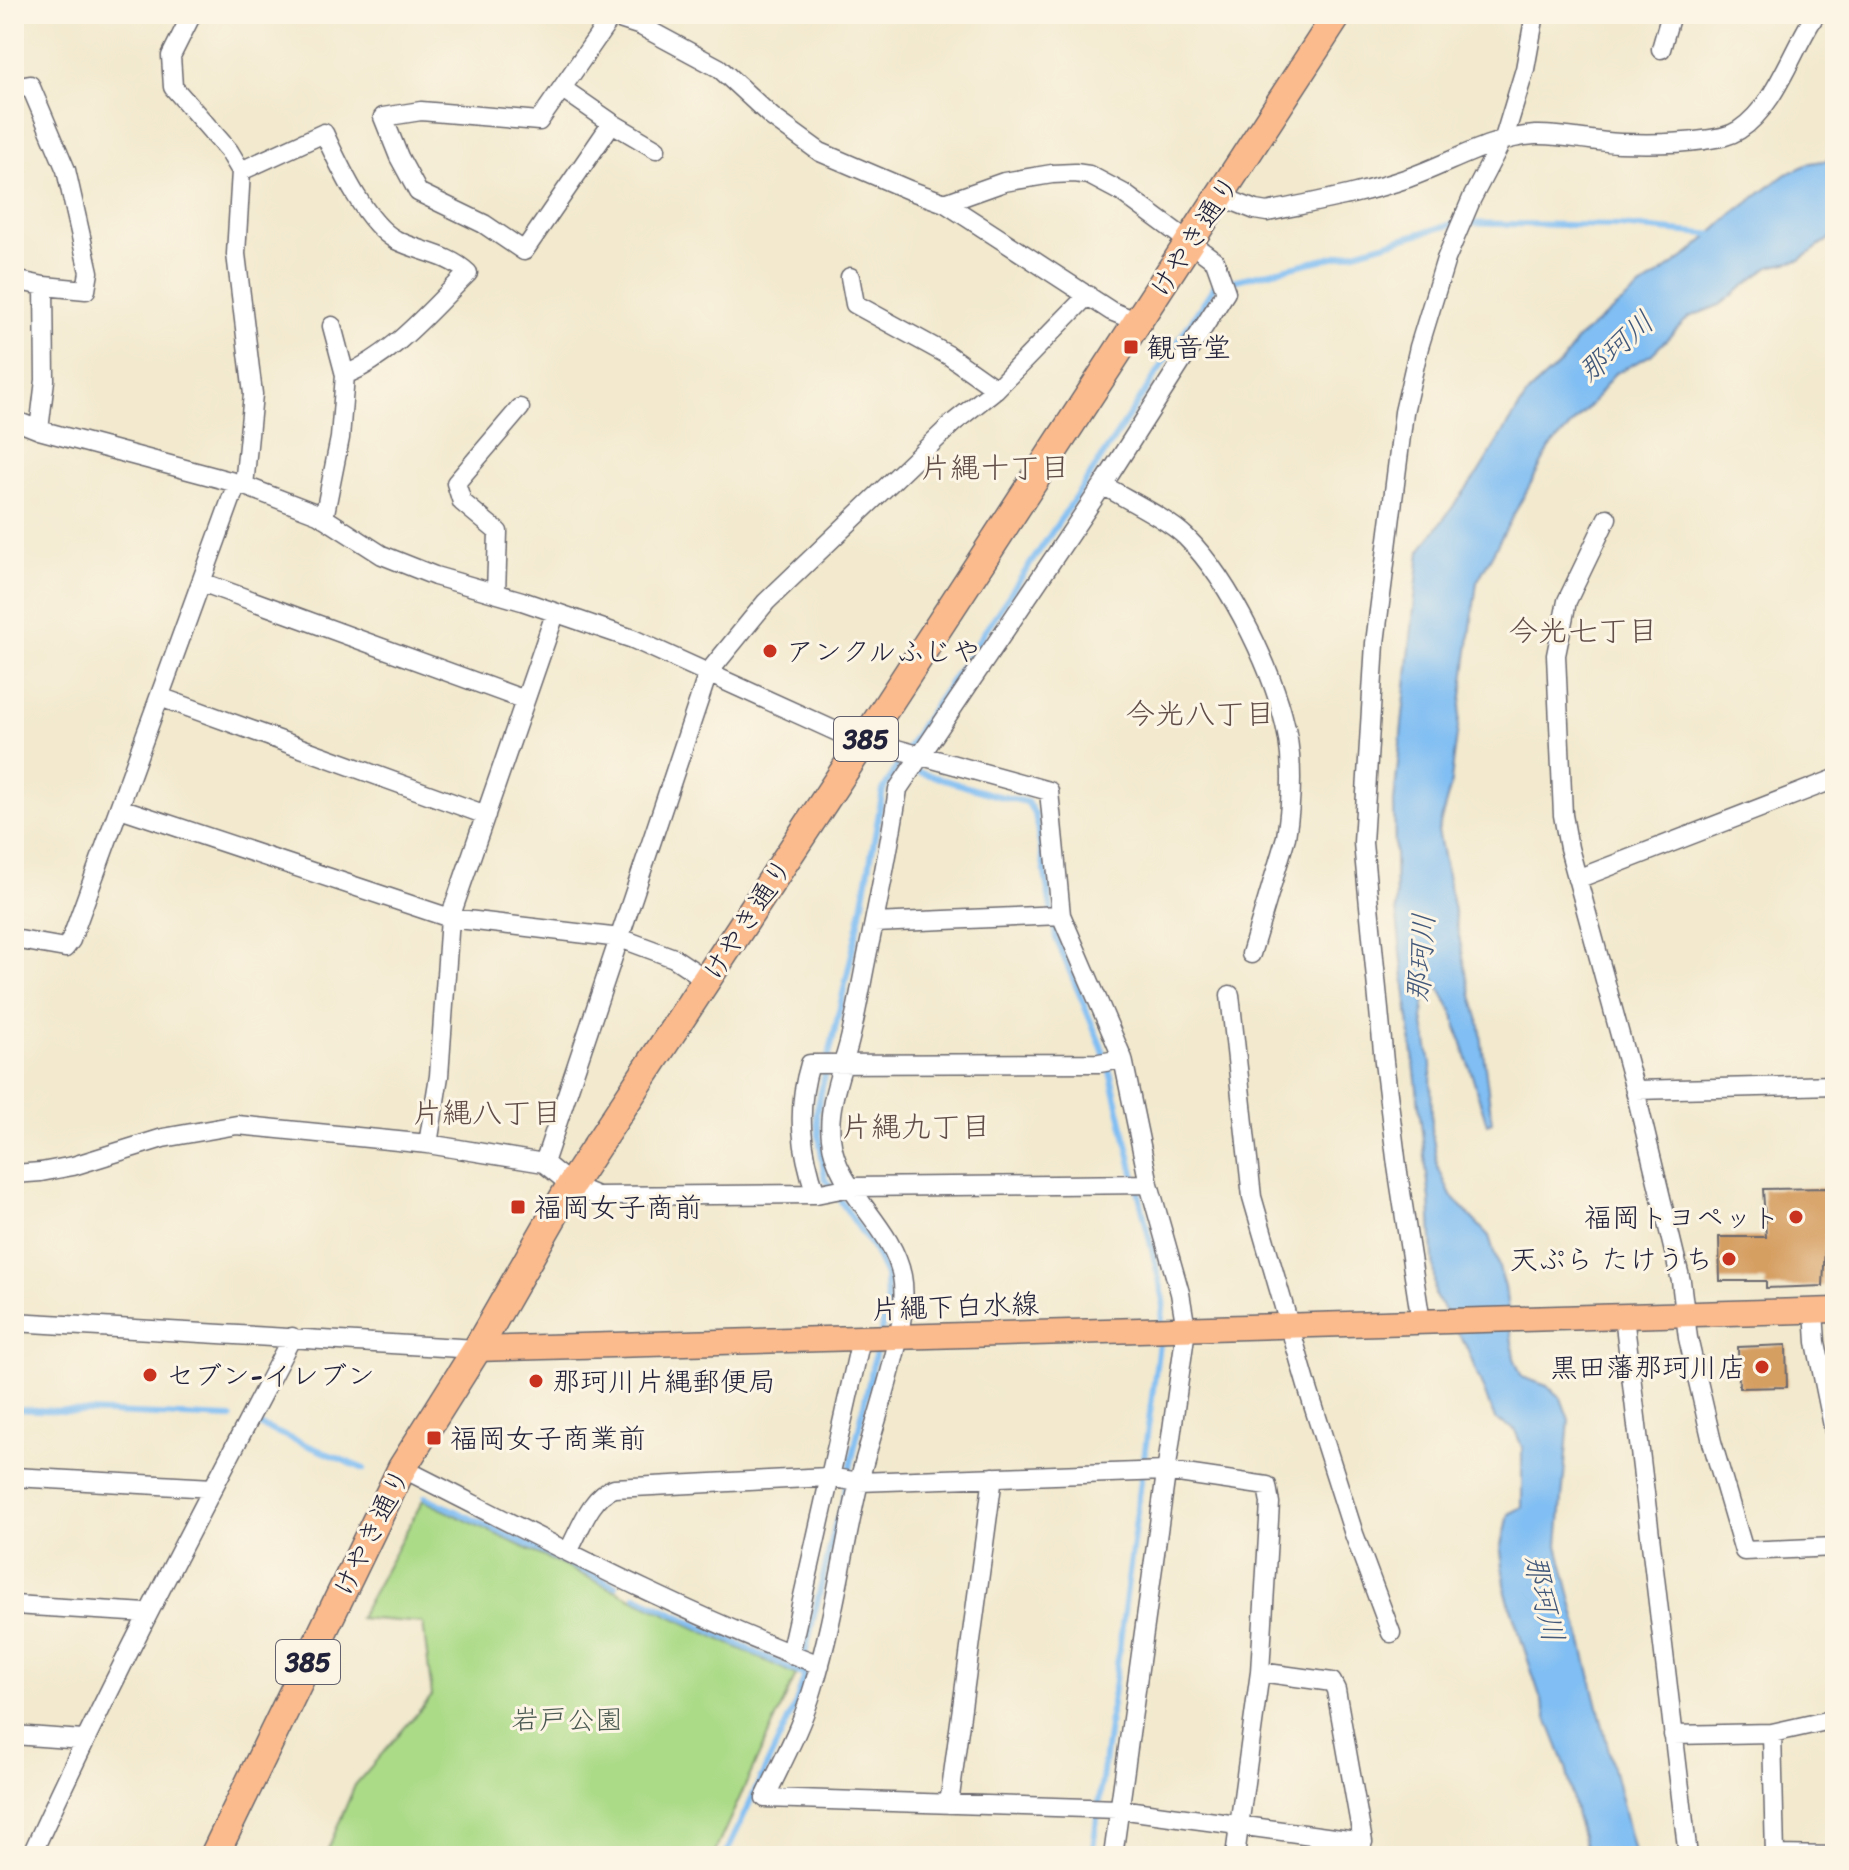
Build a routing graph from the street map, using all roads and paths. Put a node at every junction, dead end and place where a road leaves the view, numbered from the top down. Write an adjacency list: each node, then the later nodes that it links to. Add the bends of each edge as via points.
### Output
1 (192, 14): 13 (street, via 171,56 173,87)
2 (1338, 14): 14 (highway, けやき通り / 385)
3 (1535, 14): 11 (street, via 1525,69)
4 (1671, 14): 7 (street)
5 (1816, 14): 11 (street, via 1765,102 1730,135 1680,144 1620,144 1551,135)
6 (608, 15): 9 (street); 15 (street, via 641,26 719,68 820,152)
7 (1661, 49)
8 (14, 88): 19 (street, via 30,85 66,170 89,272 86,290)
9 (563, 89): 10 (street); 10 (street, via 539,121 421,111 383,117 418,192 484,224 524,251)
10 (612, 123): 12 (street)
11 (1502, 140): 14 (street, via 1371,190 1267,212); 67 (street, via 1446,259 1419,347 1404,412 1375,643 1363,843 1370,932 1393,1137)
12 (656, 149)
13 (241, 171): 23 (street, via 324,133 381,228 468,273 388,350); 28 (street, via 236,254 253,409)
14 (1220, 196): 16 (highway, けやき通り / 385)
15 (945, 203): 16 (street, via 1004,182 1075,173 1101,180); 20 (street)
16 (1191, 241): 21 (highway, けやき通り / 385); 29 (street, via 1215,261 1226,292)
17 (850, 277): 24 (street, via 855,304 948,355)
18 (14, 280): 19 (street)
19 (44, 286): 27 (street, via 45,380)
20 (1088, 295): 21 (street); 24 (street)
21 (1138, 322): 38 (highway, けやき通り / 385)
22 (332, 326): 23 (street)
23 (345, 375): 30 (street, via 340,438)
24 (996, 389): 35 (street, via 953,423 766,602)
25 (520, 408): 33 (street, via 456,483 462,502 498,532)
26 (14, 420): 27 (street)
27 (39, 430): 28 (street)
28 (241, 484): 30 (street); 32 (street)
29 (1103, 485): 39 (street); 49 (street, via 1185,536 1231,596 1279,705 1288,740 1289,819)
30 (324, 518): 33 (street, via 382,555)
31 (1607, 518): 43 (street, via 1567,601 1556,655 1563,815)
32 (201, 582): 36 (street); 37 (street)
33 (496, 593): 34 (street)
34 (555, 614): 35 (street, via 633,639); 37 (street)
35 (708, 673): 38 (street); 47 (street)
36 (160, 697): 41 (street); 42 (street)
37 (525, 700): 42 (street)
38 (864, 741): 39 (street); 50 (highway, けやき通り / 385)
39 (921, 757): 44 (street, via 1049,791); 46 (street, via 898,789)
40 (1835, 779): 43 (street)
41 (120, 808): 45 (street); 48 (street, via 65,948)
42 (486, 815): 45 (street)
43 (1577, 879): 55 (street)
44 (1061, 915): 46 (street); 52 (street)
45 (450, 918): 47 (street); 56 (street, via 438,1086)
46 (874, 923): 53 (street)
47 (620, 938): 50 (street, via 674,958); 57 (street)
48 (14, 939)
49 (1251, 954)
50 (707, 980): 60 (highway, けやき通り / 385)
51 (1230, 995): 68 (street, via 1252,1197)
52 (1123, 1059): 53 (street); 59 (street)
53 (842, 1066): 61 (street, via 831,1139); 62 (street, via 810,1064 805,1083 801,1137)
54 (1835, 1085): 55 (street)
55 (1635, 1090): 64 (street)
56 (428, 1144): 57 (street); 58 (street, via 237,1125 163,1138 73,1166)
57 (544, 1163): 60 (street)
58 (14, 1174)
59 (1149, 1184): 61 (street); 69 (street)
60 (571, 1185): 62 (street, via 597,1196); 73 (highway, けやき通り / 385)
61 (851, 1187): 62 (street); 70 (street, via 897,1257 903,1291)
62 (816, 1194)
63 (1825, 1310): 64 (main road); 74 (street, via 1816,1342)
64 (1685, 1314): 65 (main road); 82 (street, via 1712,1442 1744,1551)
65 (1624, 1316): 67 (main road, 片繩下白水線); 93 (street)
66 (14, 1322): 71 (street)
67 (1429, 1322): 68 (main road, 片繩下白水線)
68 (1289, 1325): 69 (main road, 片繩下白水線); 86 (street, via 1354,1534)
69 (1186, 1329): 70 (main road, 片繩下白水線); 76 (street)
70 (898, 1336): 72 (main road, 片繩下白水線); 80 (street)
71 (292, 1337): 73 (street); 81 (street)
72 (861, 1339): 73 (main road, 片繩下白水線); 78 (street)
73 (477, 1349): 75 (highway, けやき通り / 385)
74 (1835, 1436)
75 (402, 1468): 83 (street); 100 (highway, けやき通り / 385)
76 (1165, 1471): 79 (street); 89 (street, via 1262,1484 1270,1491); 96 (street)
77 (14, 1477): 81 (street)
78 (828, 1477): 80 (street); 83 (street, via 614,1488 604,1491); 87 (street)
79 (993, 1477): 80 (street); 95 (street)
80 (859, 1482): 88 (street)
81 (213, 1488): 85 (street)
82 (1835, 1547)
83 (568, 1552): 87 (street)
84 (14, 1605): 85 (street)
85 (147, 1613): 94 (street)
86 (1391, 1633)
87 (790, 1654): 88 (street)
88 (820, 1665): 95 (street, via 801,1722 765,1798)
89 (1260, 1672): 97 (street); 98 (street, via 1332,1682)
90 (1835, 1719): 91 (street)
91 (1772, 1733): 93 (street); 104 (street, via 1775,1855)
92 (14, 1735): 94 (street)
93 (1673, 1735): 103 (street)
94 (83, 1740): 99 (street)
95 (949, 1804): 96 (street)
96 (1119, 1809): 97 (street); 101 (street)
97 (1239, 1824): 98 (street); 102 (street)
98 (1363, 1849)
99 (31, 1856)
100 (214, 1856)
101 (1113, 1856)
102 (1235, 1856)
103 (1688, 1856)
104 (1835, 1856)

